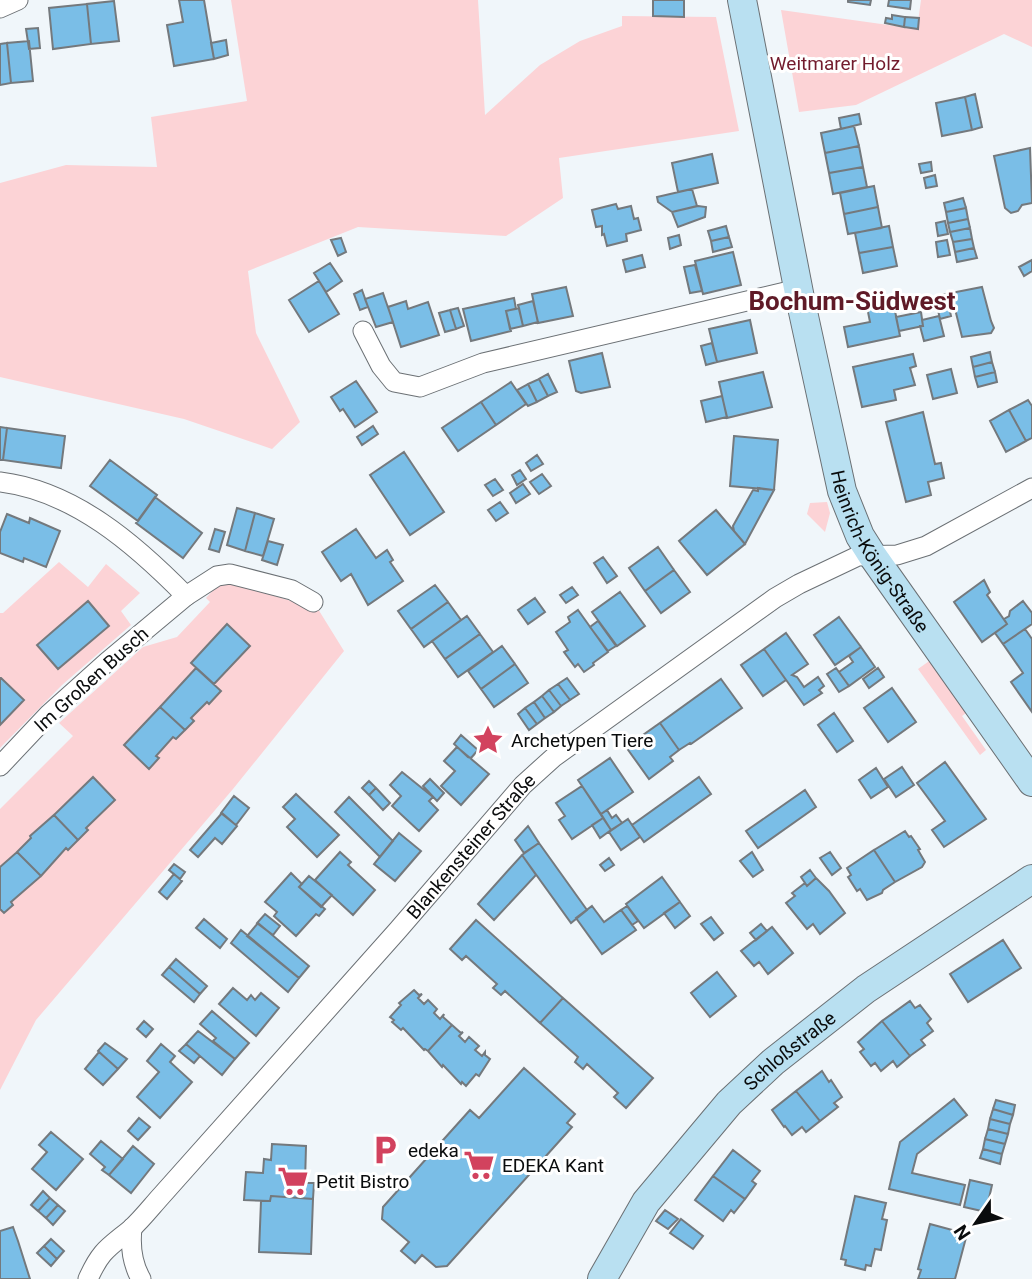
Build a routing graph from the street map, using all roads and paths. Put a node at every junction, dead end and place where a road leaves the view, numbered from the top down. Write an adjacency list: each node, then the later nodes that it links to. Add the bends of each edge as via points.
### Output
1 (18, 0): 3 (street)
2 (742, 0): 4 (main road, Heinrich-König-Straße)
3 (0, 8)
4 (798, 289): 5 (street, via 483,363 419,387 394,382); 8 (main road, Heinrich-König-Straße, via 842,491)
5 (363, 331)
6 (0, 482): 9 (street, via 75,507 136,549)
7 (1032, 488): 8 (street, Blankensteiner Straße, via 926,546 897,555)
8 (872, 555): 12 (main road, Heinrich-König-Straße); 14 (street, Blankensteiner Straße, via 850,559 775,598 537,772)
9 (186, 596): 10 (street, Im Großen Busch, via 230,573 292,590); 11 (street, Im Großen Busch, via 97,670)
10 (313, 602)
11 (0, 766)
12 (1032, 782)
13 (1032, 879): 17 (main road, Schloßstraße, via 866,989 764,1070 729,1103 646,1202)
14 (132, 1228): 15 (street, Blankensteiner Straße, via 98,1257); 16 (street, via 130,1245)
15 (88, 1279)
16 (141, 1279)
17 (602, 1279)

